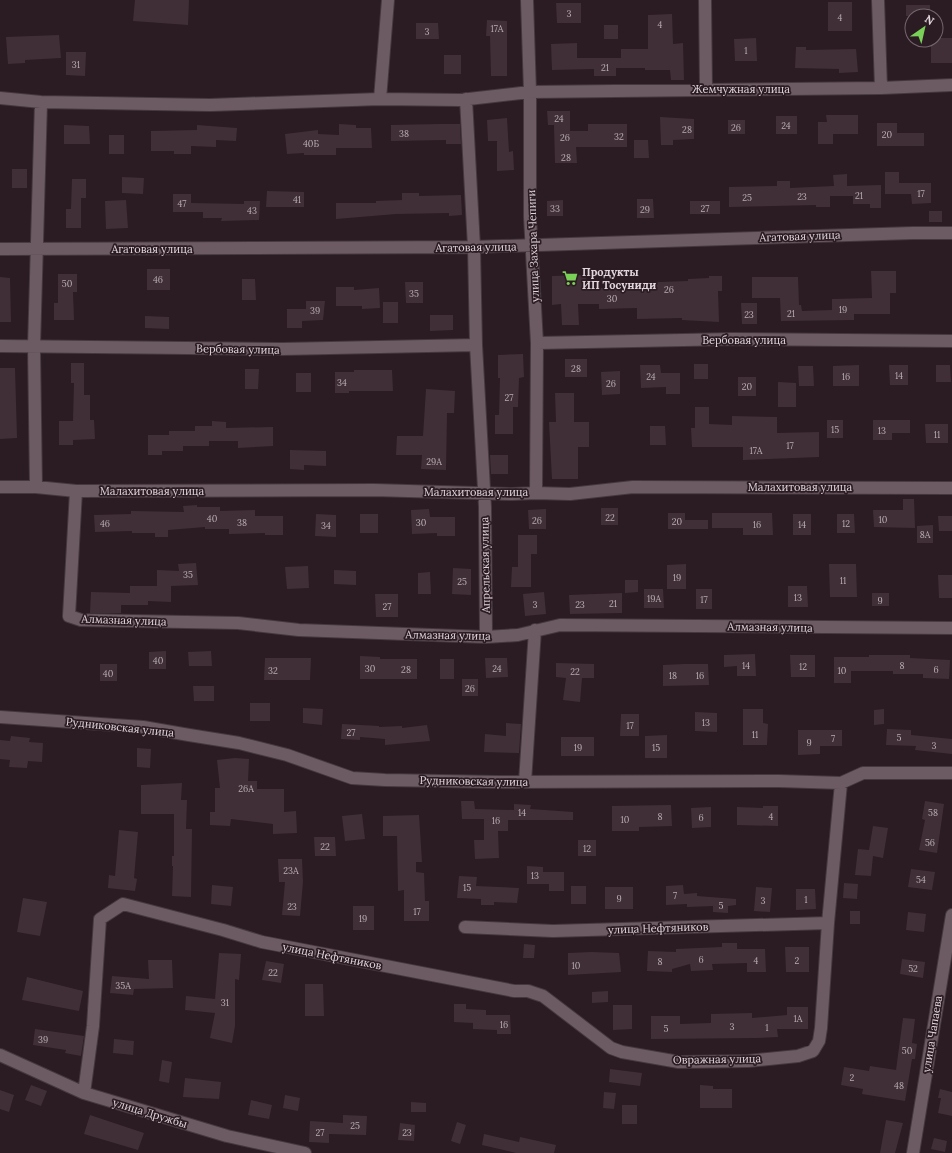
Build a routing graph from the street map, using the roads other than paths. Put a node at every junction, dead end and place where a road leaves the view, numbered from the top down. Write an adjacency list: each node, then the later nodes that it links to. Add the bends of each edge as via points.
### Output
1 (388, 0): 10 (street)
2 (528, 0): 8 (street, улица Захара Чепиги)
3 (705, 0): 7 (street)
4 (878, 0): 6 (street)
5 (952, 85): 6 (street, Жемчужная улица)
6 (881, 88): 7 (street, Жемчужная улица)
7 (706, 89): 8 (street, Жемчужная улица)
8 (530, 92): 11 (street, Жемчужная улица); 14 (street, улица Захара Чепиги)
9 (0, 98): 12 (street, Жемчужная улица)
10 (380, 99): 11 (street, Жемчужная улица); 12 (street, Жемчужная улица, via 210,105)
11 (466, 99): 15 (street, Апрельская улица)
12 (41, 102): 17 (street)
13 (952, 233): 14 (street, Агатовая улица, via 913,232)
14 (532, 246): 15 (street, Агатовая улица); 19 (street, улица Захара Чепиги)
15 (474, 247): 17 (street, Агатовая улица); 20 (street, Апрельская улица)
16 (0, 249): 17 (street, Агатовая улица)
17 (37, 250): 22 (street)
18 (952, 341): 19 (street, Вербовая улица, via 732,339)
19 (537, 343): 27 (street, улица Захара Чепиги)
20 (476, 345): 22 (street, Вербовая улица, via 282,350); 28 (street, Апрельская улица)
21 (0, 346): 22 (street, Вербовая улица)
22 (34, 346): 24 (street)
23 (0, 487): 24 (street, Малахитовая улица)
24 (36, 487): 26 (street, Малахитовая улица)
25 (952, 488): 27 (street, Малахитовая улица, via 633,486 570,494)
26 (76, 491): 28 (street, Малахитовая улица, via 374,490); 31 (street, Алмазная улица, via 69,616 81,620 238,623 298,630)
27 (536, 492): 28 (street, Малахитовая улица)
28 (484, 493): 31 (street, Апрельская улица)
29 (952, 628): 30 (street, Алмазная улица, via 560,625)
30 (535, 630): 31 (street, Алмазная улица); 34 (street)
31 (486, 636)
32 (0, 717): 34 (street, Рудниковская улица, via 143,727 239,743 287,755 352,778)
33 (952, 773): 35 (street, Рудниковская улица, via 863,773)
34 (525, 782): 35 (street, Рудниковская улица)
35 (841, 783): 37 (street)
36 (952, 915): 43 (street, улица Чапаева)
37 (828, 923): 38 (street, улица Нефтяников, via 553,931); 39 (street, Овражная улица, via 819,1041 813,1051 798,1056 748,1061 679,1062 622,1052 599,1040)
38 (465, 927)
39 (543, 996): 41 (street, улица Нефтяников, via 528,991 514,991 262,942 123,904 100,919 93,1026)
40 (0, 1055): 41 (street, улица Дружбы)
41 (84, 1093): 42 (street, улица Дружбы, via 227,1136)
42 (306, 1153)
43 (913, 1153)

